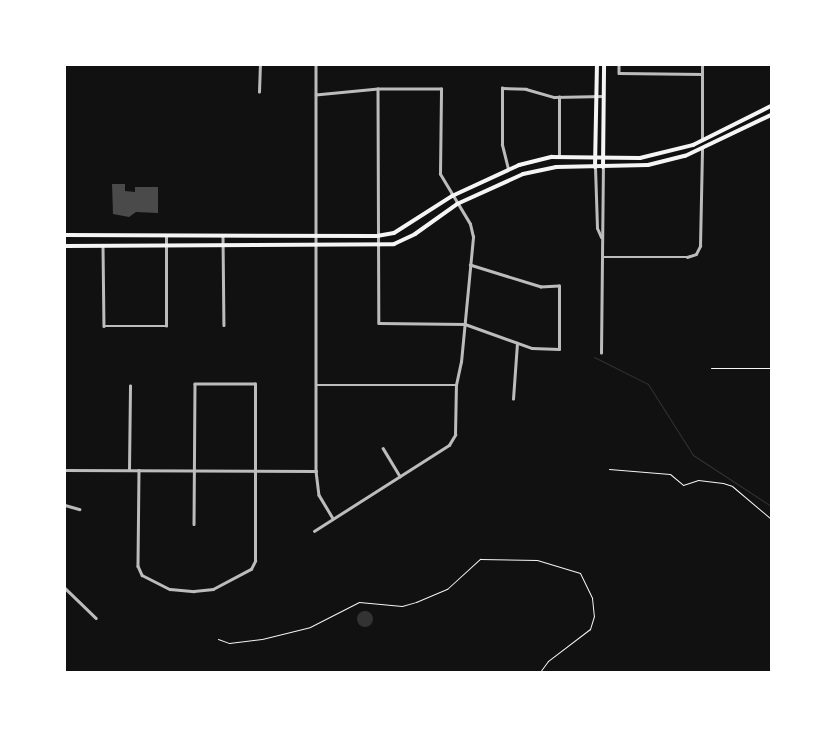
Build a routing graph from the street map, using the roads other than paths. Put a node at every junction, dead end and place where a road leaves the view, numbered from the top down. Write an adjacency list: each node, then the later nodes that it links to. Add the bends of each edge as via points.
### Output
1 (260, 65): 9 (street)
2 (316, 65): 10 (street)
3 (596, 65): 12 (main road)
4 (604, 65): 13 (main road)
5 (619, 65): 7 (street, via 619,73)
6 (702, 65): 7 (street)
7 (702, 74): 16 (street)
8 (378, 90): 10 (street); 24 (street, via 441,89 440,174); 30 (street)
9 (259, 92)
10 (316, 95): 29 (street)
11 (559, 96): 12 (street); 18 (street); 23 (street, via 502,88 502,145)
12 (596, 96): 13 (street); 19 (main road)
13 (604, 96): 20 (main road)
14 (771, 106): 16 (main road)
15 (771, 115): 17 (main road)
16 (702, 140): 20 (main road, via 640,158)
17 (702, 149): 22 (main road, via 644,166); 38 (street, via 700,246 696,254 687,257)
18 (558, 157): 19 (main road); 23 (main road)
19 (596, 158): 20 (main road); 21 (main road)
20 (603, 158): 22 (main road)
21 (596, 167): 22 (main road); 25 (main road, via 556,167 523,174); 31 (street, via 596,228)
22 (603, 167): 31 (street)
23 (508, 169): 24 (main road)
24 (452, 196): 25 (street); 30 (main road, via 408,226)
25 (457, 204): 32 (main road, via 415,234 394,244); 39 (street, via 473,237)
26 (65, 235): 27 (main road)
27 (166, 236): 28 (main road); 35 (street)
28 (224, 236): 29 (main road); 36 (street)
29 (316, 236): 30 (main road); 37 (street)
30 (378, 236): 32 (street)
31 (601, 238): 38 (street)
32 (378, 245): 37 (main road); 40 (street, via 379,323)
33 (65, 246): 34 (main road)
34 (103, 246): 35 (main road); 35 (street, via 104,326 166,326)
35 (166, 246): 36 (main road)
36 (224, 246): 37 (main road); 41 (street)
37 (316, 246): 44 (street)
38 (602, 257): 43 (street)
39 (470, 265): 40 (street); 42 (street, via 541,287 559,286 559,349 532,348)
40 (465, 324): 42 (street); 45 (street)
41 (224, 325)
42 (517, 343): 47 (street)
43 (601, 353)
44 (317, 385): 45 (street); 54 (street)
45 (456, 385): 55 (street, via 455,435 452,440)
46 (130, 386): 50 (street)
47 (513, 399)
48 (383, 448): 55 (street)
49 (65, 470): 50 (street)
50 (129, 470): 51 (street)
51 (139, 470): 52 (street); 53 (street, via 138,566 142,575 170,589 194,591 235,580 251,569 255,561)
52 (194, 471): 53 (street); 53 (street, via 195,384 254,384); 59 (street)
53 (255, 471): 54 (street)
54 (316, 471): 58 (street, via 319,495)
55 (400, 476): 58 (street)
56 (65, 505): 57 (street)
57 (79, 509)
58 (332, 518): 60 (street)
59 (194, 524)
60 (314, 530)
61 (65, 588): 62 (street)
62 (96, 618)

